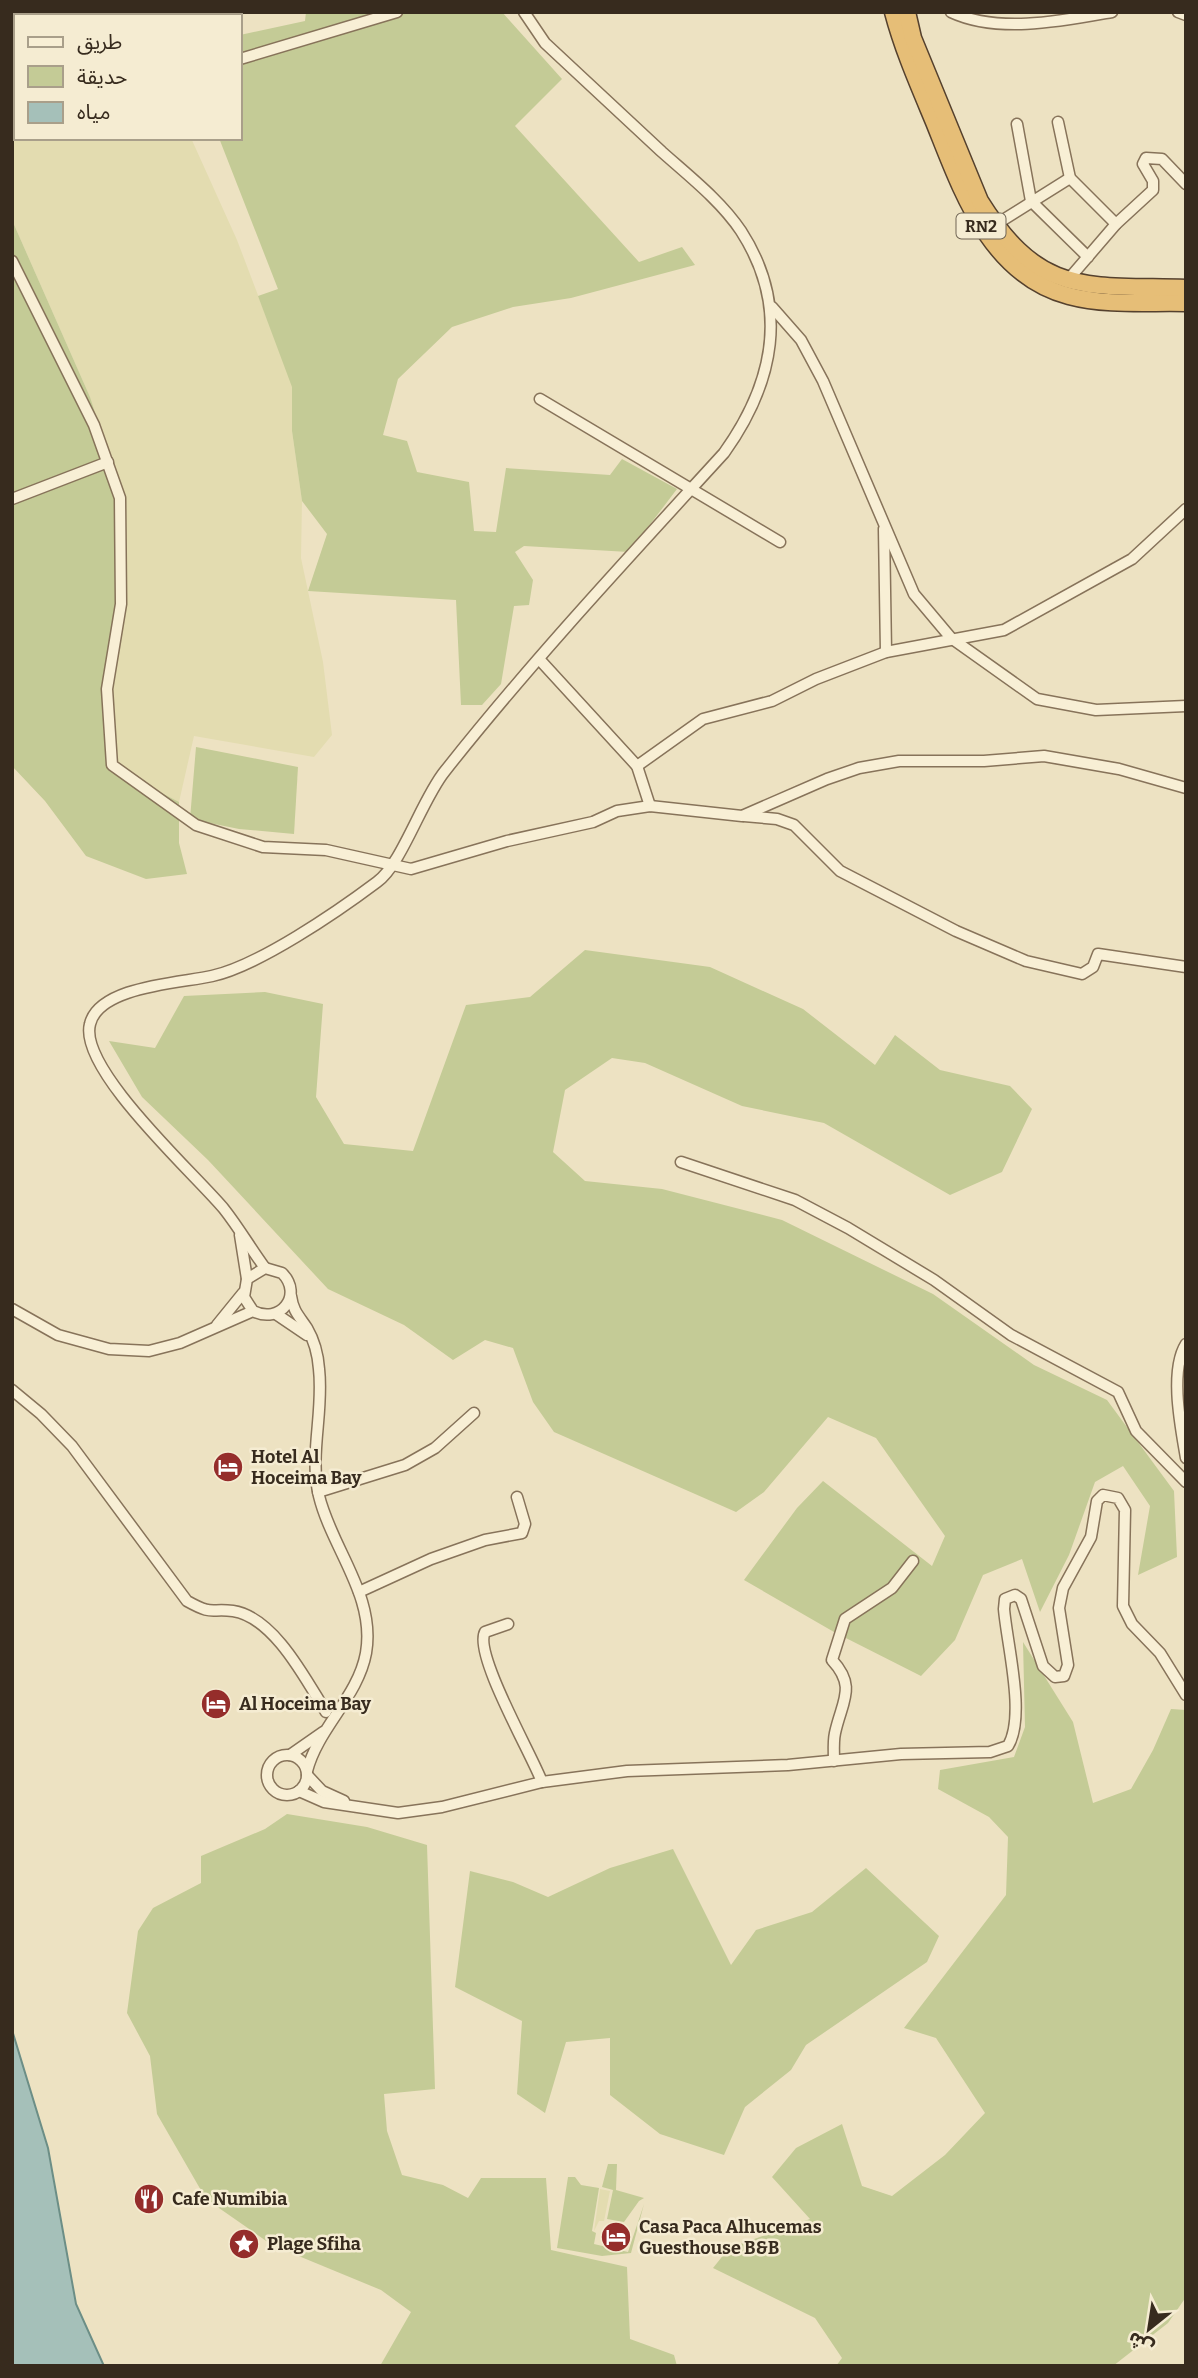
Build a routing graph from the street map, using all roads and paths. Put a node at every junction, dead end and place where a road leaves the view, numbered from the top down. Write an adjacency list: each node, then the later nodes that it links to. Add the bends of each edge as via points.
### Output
1 (397, 12): 9 (street)
2 (524, 12): 22 (street, via 545,43 714,200 740,230 763,271)
3 (893, 12): 21 (highway, RN2, via 900,41 965,198 990,240 1009,260 1068,296)
4 (907, 12): 16 (highway, RN2, via 952,137)
5 (951, 12): 6 (street, via 978,22 998,23)
6 (1111, 12)
7 (1178, 12): 8 (street)
8 (1186, 15)
9 (242, 58)
10 (1058, 122): 12 (street)
11 (1017, 124): 14 (street)
12 (1070, 178): 14 (street); 15 (street)
13 (1186, 184): 15 (street, via 1167,162 1148,157 1143,164 1153,190)
14 (1031, 201): 16 (street); 17 (street)
15 (1116, 224): 17 (street)
16 (995, 225): 19 (highway, RN2, via 1039,267)
17 (1087, 257): 19 (street)
18 (12, 261): 24 (street)
19 (1067, 282): 20 (highway, RN2)
20 (1186, 288)
21 (1186, 303)
22 (772, 307): 25 (street, via 762,388 744,425); 28 (street, via 801,340 823,380)
23 (540, 399): 25 (street)
24 (108, 462): 26 (street); 38 (street, via 122,518 121,604 107,689 113,766 196,825 263,847 326,850)
25 (691, 489): 29 (street); 32 (street)
26 (12, 499)
27 (1186, 509): 30 (street, via 1132,559 1037,613 1004,630)
28 (884, 522): 30 (street, via 915,594); 31 (street)
29 (780, 542)
30 (951, 638): 31 (street); 33 (street, via 1037,699 1096,710)
31 (886, 652): 34 (street, via 772,701 703,719)
32 (539, 659): 34 (street); 38 (street, via 442,774)
33 (1186, 706)
34 (637, 766): 36 (street)
35 (1186, 788): 37 (street, via 1119,769 1044,757 930,759 859,768)
36 (650, 806): 37 (street); 38 (street, via 617,811 593,822 411,869)
37 (742, 816): 39 (street, via 794,825 839,871 1026,961 1082,974 1093,967 1098,954)
38 (391, 865): 41 (street, via 380,880 242,968 138,990 102,1007 90,1024 98,1058 132,1110)
39 (1186, 967)
40 (681, 1161): 55 (street, via 794,1200 848,1228 934,1280 1011,1335 1118,1392 1136,1430)
41 (239, 1231): 42 (street); 43 (street)
42 (265, 1268): 43 (street); 45 (street, via 285,1276)
43 (247, 1279): 44 (street)
44 (243, 1293): 47 (street); 49 (street)
45 (291, 1296): 48 (street); 50 (street, via 295,1314)
46 (12, 1309): 49 (street, via 58,1335 109,1349 149,1351 180,1343)
47 (253, 1311): 48 (street); 49 (street)
48 (276, 1314): 50 (street)
49 (217, 1325)
50 (311, 1337): 56 (street, via 321,1382 315,1469)
51 (1186, 1344): 54 (street, via 1177,1404)
52 (12, 1391): 62 (street, via 72,1446 187,1601 209,1613 234,1611 272,1631)
53 (474, 1413): 56 (street, via 435,1448 405,1465)
54 (1186, 1458)
55 (1186, 1482)
56 (318, 1492): 59 (street)
57 (517, 1497): 59 (street, via 525,1524 522,1533 431,1559)
58 (913, 1561): 65 (street, via 892,1588 850,1614 841,1629 832,1660 846,1677 847,1692 835,1735)
59 (359, 1592): 63 (street, via 368,1632 362,1671)
60 (508, 1625): 67 (street, via 485,1632 482,1643 497,1690)
61 (1186, 1695): 65 (street, via 1160,1653 1126,1615 1122,1588 1125,1510 1118,1498 1103,1495 1097,1501 1091,1537 1061,1596 1059,1619 1068,1665 1064,1676 1055,1677 1043,1666 1021,1599 1015,1595 1005,1598 1015,1702 1015,1735 1008,1746 990,1752)
62 (326, 1712)
63 (327, 1730): 64 (street); 66 (street)
64 (290, 1755): 66 (street, via 299,1759); 68 (street, via 272,1761 268,1780 281,1794)
65 (834, 1761): 67 (street, via 627,1771)
66 (307, 1773): 68 (street); 69 (street, via 322,1791)
67 (542, 1782): 69 (street, via 417,1812)
68 (299, 1791): 69 (street, via 324,1802)
69 (357, 1808)

